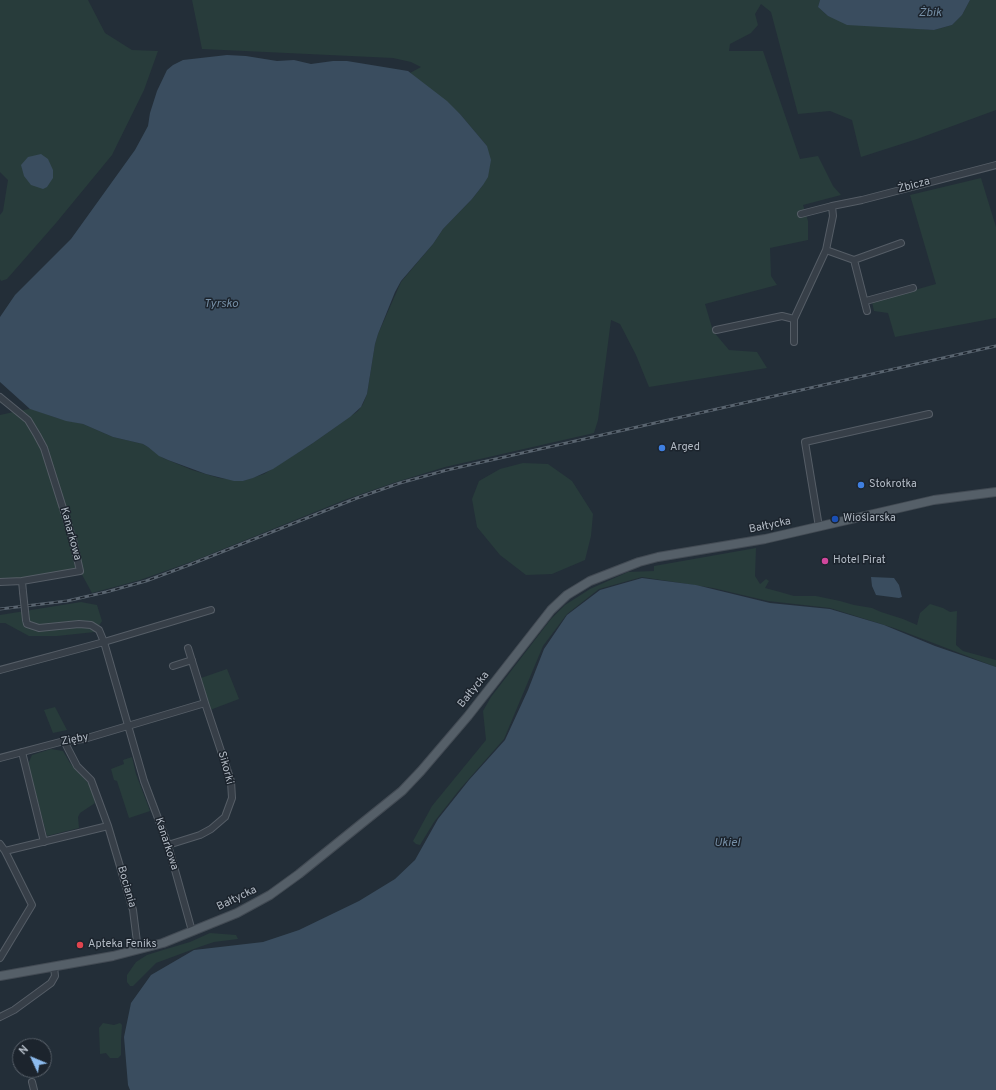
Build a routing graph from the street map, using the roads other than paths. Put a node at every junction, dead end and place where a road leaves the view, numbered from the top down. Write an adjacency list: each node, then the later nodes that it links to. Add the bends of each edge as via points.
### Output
1 (996, 165): 2 (street, Żbicza)
2 (832, 206): 3 (street, Żbicza); 5 (street, via 833,216)
3 (801, 214)
4 (901, 243): 6 (street)
5 (826, 250): 6 (street); 10 (street)
6 (854, 260): 8 (street)
7 (913, 288): 8 (street)
8 (866, 301): 9 (street)
9 (867, 311)
10 (794, 319): 11 (street, via 782,316); 12 (street)
11 (716, 330)
12 (794, 342)
13 (0, 397): 17 (street, Kanarkowa, via 28,420 44,448 80,571)
14 (929, 414): 16 (street, via 805,442)
15 (996, 492): 16 (main road, Bałtycka, via 934,500)
16 (819, 526): 35 (main road, Bałtycka, via 765,539 648,560 599,577 574,590 551,610 464,720 402,791 300,874 270,895 237,913)
17 (22, 581): 18 (street); 20 (street, Kanarkowa, bridge, via 26,624 39,628 91,625 99,630)
18 (0, 582)
19 (210, 610): 20 (street)
20 (104, 642): 24 (street); 26 (street, Kanarkowa)
21 (188, 648): 22 (street, Sikorki)
22 (192, 660): 23 (street); 25 (street, Sikorki)
23 (173, 666)
24 (0, 670)
25 (205, 704): 26 (street); 33 (street, Sikorki, via 230,782 232,798 225,817 211,829)
26 (128, 725): 27 (street, Zięby, via 84,739); 33 (street, Kanarkowa, via 144,781)
27 (64, 741): 28 (street, Zięby); 30 (street, Bociania, via 77,766 91,780)
28 (22, 752): 29 (street, Zięby); 31 (street)
29 (0, 758)
30 (108, 826): 31 (street); 36 (street, Bociania, via 133,910)
31 (44, 842): 34 (street)
32 (0, 844): 34 (street)
33 (168, 845): 35 (street, Kanarkowa)
34 (5, 851): 37 (street, via 32,905)
35 (192, 931): 36 (main road, Bałtycka)
36 (138, 950): 38 (main road, Bałtycka)
37 (0, 958)
38 (54, 967): 39 (main road, Bałtycka); 40 (street, via 55,976 51,982 14,1010)
39 (0, 976)
40 (0, 1017)
41 (32, 1082): 42 (street)
42 (34, 1090)

